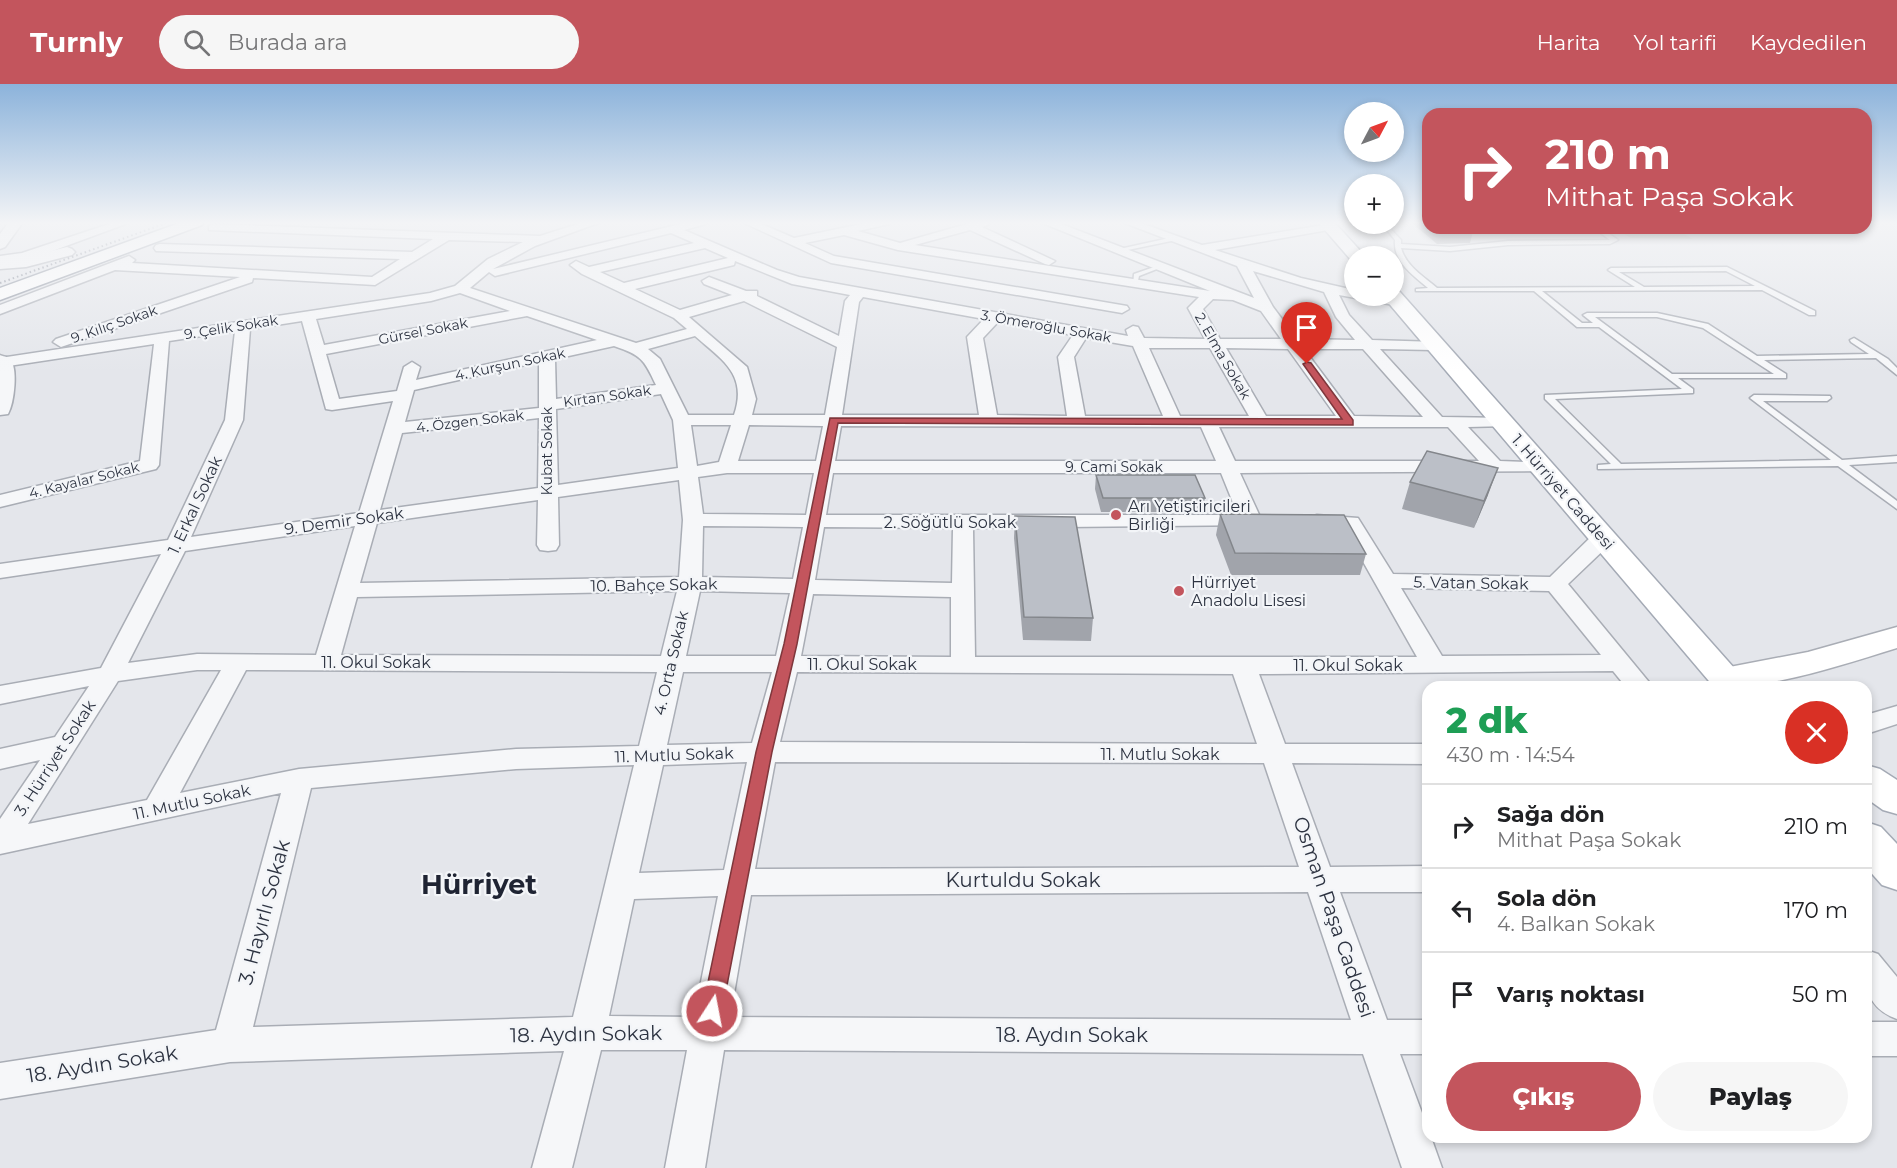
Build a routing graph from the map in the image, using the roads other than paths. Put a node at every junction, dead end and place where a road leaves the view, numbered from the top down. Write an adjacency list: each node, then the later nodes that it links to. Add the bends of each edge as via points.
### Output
1 (58, 273): 37 (main road)
2 (98, 273): 46 (street)
3 (221, 273): 23 (street)
4 (388, 273): 23 (street, via 375,281)
5 (479, 273): 26 (street)
6 (506, 273): 26 (street, 9. Çelik Sokak)
7 (591, 273): 29 (street)
8 (684, 273): 29 (street)
9 (757, 273): 27 (street, 3. Ömeroğlu Sokak)
10 (792, 273): 27 (street)
11 (908, 273): 24 (street)
12 (958, 273): 24 (street)
13 (1070, 273): 22 (street)
14 (1076, 273): 22 (street)
15 (1141, 273): 28 (lane, via 1136,274)
16 (1174, 273): 40 (street)
17 (1247, 273): 44 (street)
18 (1273, 273): 33 (street)
19 (1416, 273): 34 (lane)
20 (1615, 273): 30 (lane)
21 (1734, 273): 31 (lane)
22 (1079, 274): 28 (street)
23 (260, 275): 69 (street, 9. Kılıç Sokak)
24 (947, 279): 43 (street); 45 (street)
25 (709, 281): 39 (street)
26 (466, 283): 47 (street, 4. Orta Sokak); 50 (street, 9. Çelik Sokak, via 431,297)
27 (772, 284): 36 (street, 3. Ömeroğlu Sokak, via 797,281); 39 (street)
28 (1135, 284): 38 (street); 45 (street, via 1125,295)
29 (621, 288): 49 (street)
30 (1642, 288): 31 (lane); 32 (lane)
31 (1764, 288): 48 (lane)
32 (1535, 289): 34 (lane); 52 (lane, via 1580,325)
33 (1330, 290): 35 (street); 63 (street, via 1343,317)
34 (1435, 290): 41 (lane)
35 (1344, 292)
36 (859, 293): 43 (street, 3. Ömeroğlu Sokak); 61 (street, via 852,301)
37 (0, 294)
38 (1210, 295): 40 (street); 59 (street, 2. Elma Sokak, via 1196,308)
39 (746, 296): 49 (street); 61 (street)
40 (1233, 296): 44 (street)
41 (1404, 296)
42 (1404, 298): 64 (main road, 1. Hürriyet Caddesi)
43 (911, 302): 51 (street, 3. Ömeroğlu Sokak)
44 (1266, 308): 62 (street)
45 (1122, 309): 58 (street)
46 (0, 310)
47 (528, 311): 60 (street, 4. Orta Sokak); 65 (street, Gürsel Sokak)
48 (1812, 313)
49 (679, 315): 54 (street)
50 (308, 316): 53 (street, 9. Çelik Sokak); 65 (street)
51 (994, 317): 55 (street, 3. Ömeroğlu Sokak); 82 (street, via 975,337)
52 (1600, 325): 68 (lane, via 1587,315 1657,315 1705,326); 72 (lane)
53 (243, 326): 56 (street, 9. Çelik Sokak); 112 (street, 1. Erkal Sokak, via 234,420)
54 (697, 331): 60 (street, 4. Kurşun Sokak); 80 (street, via 739,367 748,399)
55 (1082, 333): 58 (street, 3. Ömeroğlu Sokak); 83 (street, via 1066,357)
56 (162, 338): 69 (street, 9. Çelik Sokak); 102 (street, 4. Kayalar Sokak, via 149,465)
57 (1854, 340): 66 (lane)
58 (1140, 343): 59 (street, 3. Ömeroğlu Sokak); 84 (street)
59 (1216, 344): 62 (street, 3. Ömeroğlu Sokak); 86 (street, 2. Elma Sokak)
60 (625, 345): 67 (street, 4. Kurşun Sokak); 74 (street, 4. Orta Sokak, via 652,359)
61 (845, 345): 81 (street)
62 (1293, 345): 63 (street, 3. Ömeroğlu Sokak); 87 (street)
63 (1366, 345): 64 (street, 3. Ömeroğlu Sokak); 88 (street)
64 (1433, 345): 89 (main road, 1. Hürriyet Caddesi)
65 (317, 351): 75 (street, 4. Kurşun Sokak, via 332,405)
66 (1877, 356): 68 (lane); 71 (lane)
67 (547, 357): 75 (street, 4. Kurşun Sokak); 77 (street, Kubat Sokak)
68 (1754, 358): 72 (lane, via 1783,376)
69 (1, 362): 73 (street)
70 (412, 367): 75 (street)
71 (1897, 373)
72 (1669, 376): 99 (lane, via 1690,391 1548,397)
73 (2, 386): 78 (street)
74 (668, 388): 77 (street, Kırtan Sokak); 79 (street, 4. Orta Sokak)
75 (405, 391): 90 (street)
76 (1827, 398): 92 (lane, via 1754,398)
77 (547, 408): 90 (street, 4. Özgen Sokak); 101 (street, Kubat Sokak)
78 (0, 409)
79 (682, 420): 80 (street); 100 (street, 4. Orta Sokak)
80 (741, 420): 81 (street); 94 (street)
81 (834, 420): 82 (street); 93 (street)
82 (989, 421): 83 (street)
83 (1077, 421): 84 (street)
84 (1174, 421): 85 (street)
85 (1208, 421): 86 (street); 95 (street)
86 (1261, 422): 87 (street)
87 (1349, 422): 88 (street)
88 (1445, 422): 89 (street); 96 (street)
89 (1502, 422): 97 (main road, 1. Hürriyet Caddesi)
90 (393, 429): 104 (street)
91 (1897, 459): 92 (lane)
92 (1839, 463): 99 (lane); 103 (lane)
93 (825, 466): 94 (street, 9. Cami Sokak); 95 (street, 9. Cami Sokak); 107 (street)
94 (728, 467): 100 (street, 9. Cami Sokak)
95 (1227, 467): 96 (street, 9. Cami Sokak); 106 (street)
96 (1495, 467): 97 (street, 9. Cami Sokak)
97 (1541, 467): 111 (main road, 1. Hürriyet Caddesi)
98 (1601, 467): 99 (lane)
99 (1619, 467)
100 (688, 471): 101 (street, 9. Demir Sokak); 105 (street, 4. Orta Sokak)
101 (547, 491): 104 (street, 9. Demir Sokak); 113 (street, Kubat Sokak)
102 (0, 501)
103 (1897, 506)
104 (368, 518): 112 (street, 9. Demir Sokak); 119 (street)
105 (693, 520): 107 (street, 2. Söğütlü Sokak); 116 (street, 4. Orta Sokak)
106 (1251, 520): 108 (street, 2. Söğütlü Sokak); 110 (street, 2. Söğütlü Sokak)
107 (814, 521): 110 (street, 2. Söğütlü Sokak); 118 (street)
108 (1273, 521)
109 (1295, 521): 115 (street, via 1351,522)
110 (963, 522): 120 (street)
111 (1603, 538): 117 (street); 133 (main road, 1. Hürriyet Caddesi)
112 (177, 545): 114 (street, 9. Demir Sokak); 131 (street, 1. Erkal Sokak)
113 (548, 545)
114 (0, 571)
115 (1386, 581): 117 (street, 5. Vatan Sokak); 128 (street)
116 (690, 584): 118 (street, 10. Bahçe Sokak); 119 (street, 10. Bahçe Sokak); 127 (street, 4. Orta Sokak)
117 (1556, 584): 126 (street)
118 (802, 586): 120 (street, 10. Bahçe Sokak); 125 (street)
119 (346, 590): 124 (street)
120 (962, 590): 129 (street)
121 (1897, 637): 134 (main road)
122 (1897, 660): 135 (main road)
123 (238, 662): 124 (street, 11. Okul Sokak); 131 (street, 11. Okul Sokak, via 197,662); 148 (street)
124 (326, 662): 127 (street, 11. Okul Sokak)
125 (786, 663): 127 (street, 11. Okul Sokak); 129 (street, 11. Okul Sokak); 140 (street)
126 (1620, 663): 128 (street, 11. Okul Sokak); 132 (street)
127 (672, 664): 143 (street, 4. Orta Sokak)
128 (1434, 664): 130 (street, 11. Okul Sokak)
129 (963, 665): 130 (street, 11. Okul Sokak)
130 (1243, 666): 141 (street, Osman Paşa Caddesi)
131 (110, 674): 136 (street, 11. Okul Sokak); 139 (street, 3. Hürriyet Sokak)
132 (1635, 681)
133 (1729, 681)
134 (1734, 681)
135 (1812, 681)
136 (0, 695)
137 (1897, 715): 138 (street)
138 (1872, 723)
139 (63, 745): 144 (street); 149 (street, 3. Hürriyet Sokak)
140 (764, 752): 141 (street, 11. Mutlu Sokak); 143 (street, 11. Mutlu Sokak); 154 (street)
141 (1276, 754): 142 (street, 11. Mutlu Sokak); 152 (street, Osman Paşa Caddesi)
142 (1422, 754)
143 (649, 756): 145 (street, 11. Mutlu Sokak, via 516,759); 155 (street, 4. Orta Sokak)
144 (0, 759)
145 (299, 779): 148 (street, 11. Mutlu Sokak); 164 (street, 3. Hayırlı Sokak)
146 (1872, 783): 147 (main road)
147 (1897, 799)
148 (157, 809): 149 (street, 11. Mutlu Sokak)
149 (0, 842)
150 (1872, 845): 151 (main road)
151 (1897, 873)
152 (1320, 878): 153 (street, Kurtuldu Sokak); 154 (street, Kurtuldu Sokak); 160 (street, Osman Paşa Caddesi)
153 (1422, 879)
154 (737, 882): 155 (street, Kurtuldu Sokak); 159 (street)
155 (619, 887): 158 (street, 4. Orta Sokak)
156 (1872, 972): 157 (street)
157 (1897, 1003)
158 (586, 1033): 159 (street, 18. Aydın Sokak); 164 (street, 18. Aydın Sokak); 166 (street, 4. Orta Sokak)
159 (708, 1033): 160 (street, 18. Aydın Sokak); 167 (street)
160 (1376, 1036): 161 (street, 18. Aydın Sokak); 168 (street, Osman Paşa Caddesi)
161 (1422, 1037)
162 (1872, 1039): 163 (street)
163 (1897, 1039)
164 (230, 1045): 165 (street, 18. Aydın Sokak)
165 (0, 1081)
166 (552, 1168)
167 (685, 1168)
168 (1422, 1168)

